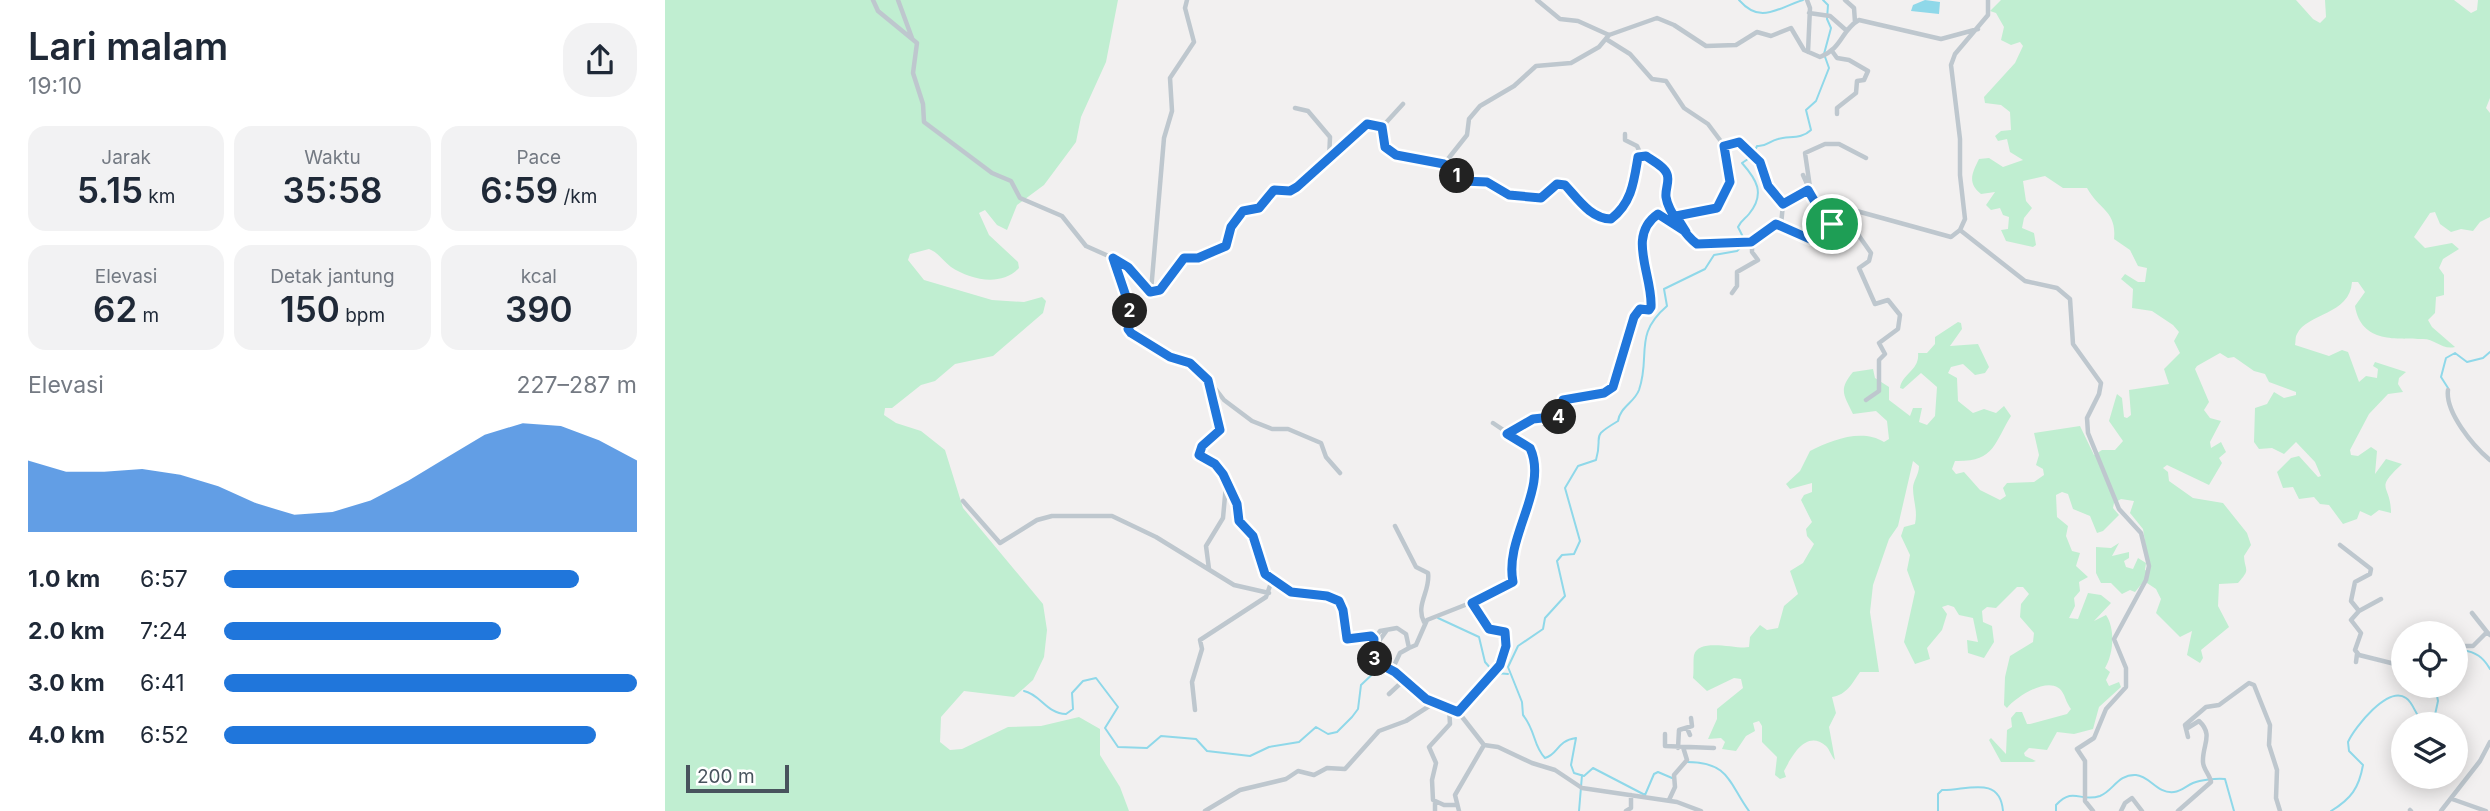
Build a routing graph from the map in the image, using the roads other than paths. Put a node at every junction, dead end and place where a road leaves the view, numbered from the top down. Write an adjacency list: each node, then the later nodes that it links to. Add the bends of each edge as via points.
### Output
1 (873, 0): 13 (street, via 879,11)
2 (898, 0): 13 (street)
3 (1187, 0): 37 (street, via 1184,4 1194,42 1170,78 1172,111 1164,138)
4 (1537, 0): 12 (street, via 1560,19 1578,21)
5 (1807, 0): 8 (street)
6 (1845, 0): 9 (street, via 1854,8)
7 (1988, 0): 10 (street, via 1988,15)
8 (1809, 13): 11 (street, via 1830,16); 15 (street)
9 (1855, 23): 10 (street, via 1859,20 1941,39); 11 (street)
10 (1980, 28): 33 (street, via 1955,54 1951,65 1962,152 1965,219)
11 (1847, 32): 14 (street)
12 (1607, 37): 15 (street, via 1657,18 1701,45 1731,46 1757,32 1771,36 1791,28); 21 (street, via 1652,79 1666,81 1684,108 1708,124); 25 (street, via 1571,63 1536,66 1480,106 1469,119 1467,135)
13 (912, 39): 36 (street, via 918,46 913,73 924,122 992,173 1011,181 1020,198 1062,216 1086,246)
14 (1832, 51): 15 (street, via 1820,57); 18 (street, via 1837,58 1868,72 1864,80 1857,81 1856,93)
15 (1808, 53)
16 (1403, 104): 19 (street)
17 (1294, 108): 24 (street, via 1308,111 1330,137)
18 (1837, 114)
19 (1382, 127): 24 (street, via 1367,124); 25 (street, via 1389,151)
20 (1625, 134): 22 (street, via 1625,141 1637,146)
21 (1724, 146): 28 (street, via 1739,142 1760,162 1768,186); 29 (street, via 1730,182 1721,204 1713,211)
22 (1641, 155): 25 (street, via 1631,194 1611,219 1597,217 1565,185 1557,184 1541,198 1509,195 1497,185 1463,181); 29 (street, via 1666,170 1666,198)
23 (1866, 158): 27 (street, via 1846,146 1831,144 1804,153)
24 (1329, 161): 37 (street, via 1297,187 1274,190 1259,208 1243,211 1231,227 1226,246 1198,258 1184,258 1164,288)
25 (1444, 164)
26 (1803, 175): 27 (street)
27 (1808, 190): 28 (street); 31 (street)
28 (1783, 204): 32 (street)
29 (1676, 216): 34 (street)
30 (1839, 217): 31 (street); 33 (street, via 1848,211 1863,211 1944,237); 41 (street, via 1871,253 1859,268 1875,304 1888,300 1900,315 1898,329 1879,343 1885,354 1879,360 1879,391)
31 (1832, 224): 32 (street, via 1808,239)
32 (1781, 225): 35 (street, via 1774,224)
33 (1960, 230): 103 (street, via 2025,281 2057,288 2070,299 2073,344 2101,383 2087,418 2088,433 2119,509 2141,533 2147,553 2146,580 2114,639 2126,668 2125,690 2106,709 2094,738 2077,748 2085,761 2085,798)
34 (1686, 232): 35 (street, via 1697,244); 42 (street, via 1658,214 1645,227 1641,246 1651,308 1640,309 1634,317 1613,387 1604,393 1563,400 1562,415)
35 (1752, 242): 38 (street, via 1758,260 1737,272)
36 (1113, 258): 37 (street, via 1128,267); 39 (street, via 1133,317 1131,333 1170,357 1190,363)
37 (1150, 292)
38 (1732, 293)
39 (1210, 383): 50 (street, via 1252,421 1319,442); 51 (street, via 1220,430 1199,455 1217,466)
40 (2448, 390): 48 (street, via 2448,404 2463,432)
41 (1866, 400)
42 (1555, 417): 45 (street); 47 (street, via 1533,419)
43 (1493, 423): 47 (street)
44 (1544, 424): 45 (street)
45 (1552, 426): 46 (street)
46 (1557, 432)
47 (1507, 434): 59 (street, via 1530,448 1535,466 1527,510 1513,546 1513,582)
48 (2489, 460): 49 (street)
49 (2490, 467)
50 (1340, 473)
51 (1226, 483): 55 (street, via 1223,518 1206,546); 56 (street, via 1237,504 1239,521 1253,536 1262,570)
52 (963, 501): 55 (street, via 1000,543 1052,516 1106,515 1156,537)
53 (1395, 526): 62 (street, via 1415,565 1428,573 1430,584 1421,609)
54 (2340, 545): 60 (street, via 2372,569 2355,582 2351,601)
55 (1209, 570): 57 (street, via 1240,587)
56 (1272, 580): 57 (street); 65 (street, via 1291,592 1339,601 1346,638 1370,635)
57 (1269, 593): 78 (street, via 1200,640 1202,649 1192,682)
58 (2381, 599): 60 (street)
59 (1472, 603): 62 (street); 79 (street, via 1489,629 1505,632 1506,646 1499,665)
60 (2359, 611): 69 (street, via 2351,620 2361,633)
61 (2472, 613): 64 (street)
62 (1424, 622): 68 (street, via 1417,642)
63 (1388, 629): 65 (street); 67 (street); 68 (street, via 1406,634)
64 (2488, 634): 66 (street)
65 (1374, 639): 67 (street); 72 (street)
66 (2468, 646)
67 (1373, 648): 73 (street, via 1376,662)
68 (1409, 648): 73 (street, via 1400,653)
69 (2357, 654): 70 (street); 71 (street)
70 (2355, 662)
71 (2391, 663)
72 (1363, 664)
73 (1392, 670): 74 (street)
74 (1403, 681): 75 (street); 76 (street)
75 (1388, 694)
76 (1434, 703): 77 (street); 98 (street, via 1379,731 1345,769 1327,768 1314,775 1298,771 1286,779 1240,790)
77 (1449, 707): 79 (street); 94 (street, via 1450,724 1429,747 1436,764 1432,780)
78 (1195, 710)
79 (1458, 712): 87 (street)
80 (1691, 718): 81 (street, via 1692,726)
81 (1687, 728): 84 (street); 88 (street, via 1679,729)
82 (2186, 729): 85 (street); 106 (street, via 2199,721 2206,730 2203,764 2211,778 2201,794); 107 (street, via 2206,707 2218,705 2248,683 2253,685 2270,724)
83 (1665, 734): 88 (street, via 1665,745)
84 (1690, 735)
85 (2188, 737)
86 (2490, 742): 90 (street)
87 (1484, 745): 91 (street, via 1559,771 1580,787); 95 (street, via 1456,793)
88 (1680, 748): 89 (street); 93 (street, via 1687,760 1674,776)
89 (1714, 748)
90 (2487, 754): 92 (street)
91 (1631, 795): 93 (street); 101 (street, via 1631,808)
92 (2452, 799): 97 (street); 108 (street)
93 (1669, 800): 102 (street)
94 (1435, 803): 95 (street); 99 (street)
95 (1456, 804): 100 (street)
96 (2490, 804): 97 (street)
97 (2485, 810)
98 (1205, 811)
99 (1435, 811)
100 (1459, 811)
101 (1626, 811)
102 (1701, 811)
103 (2094, 811)
104 (2121, 811): 105 (street, via 2132,798)
105 (2142, 811)
106 (2178, 811)
107 (2280, 811)
108 (2441, 811)

